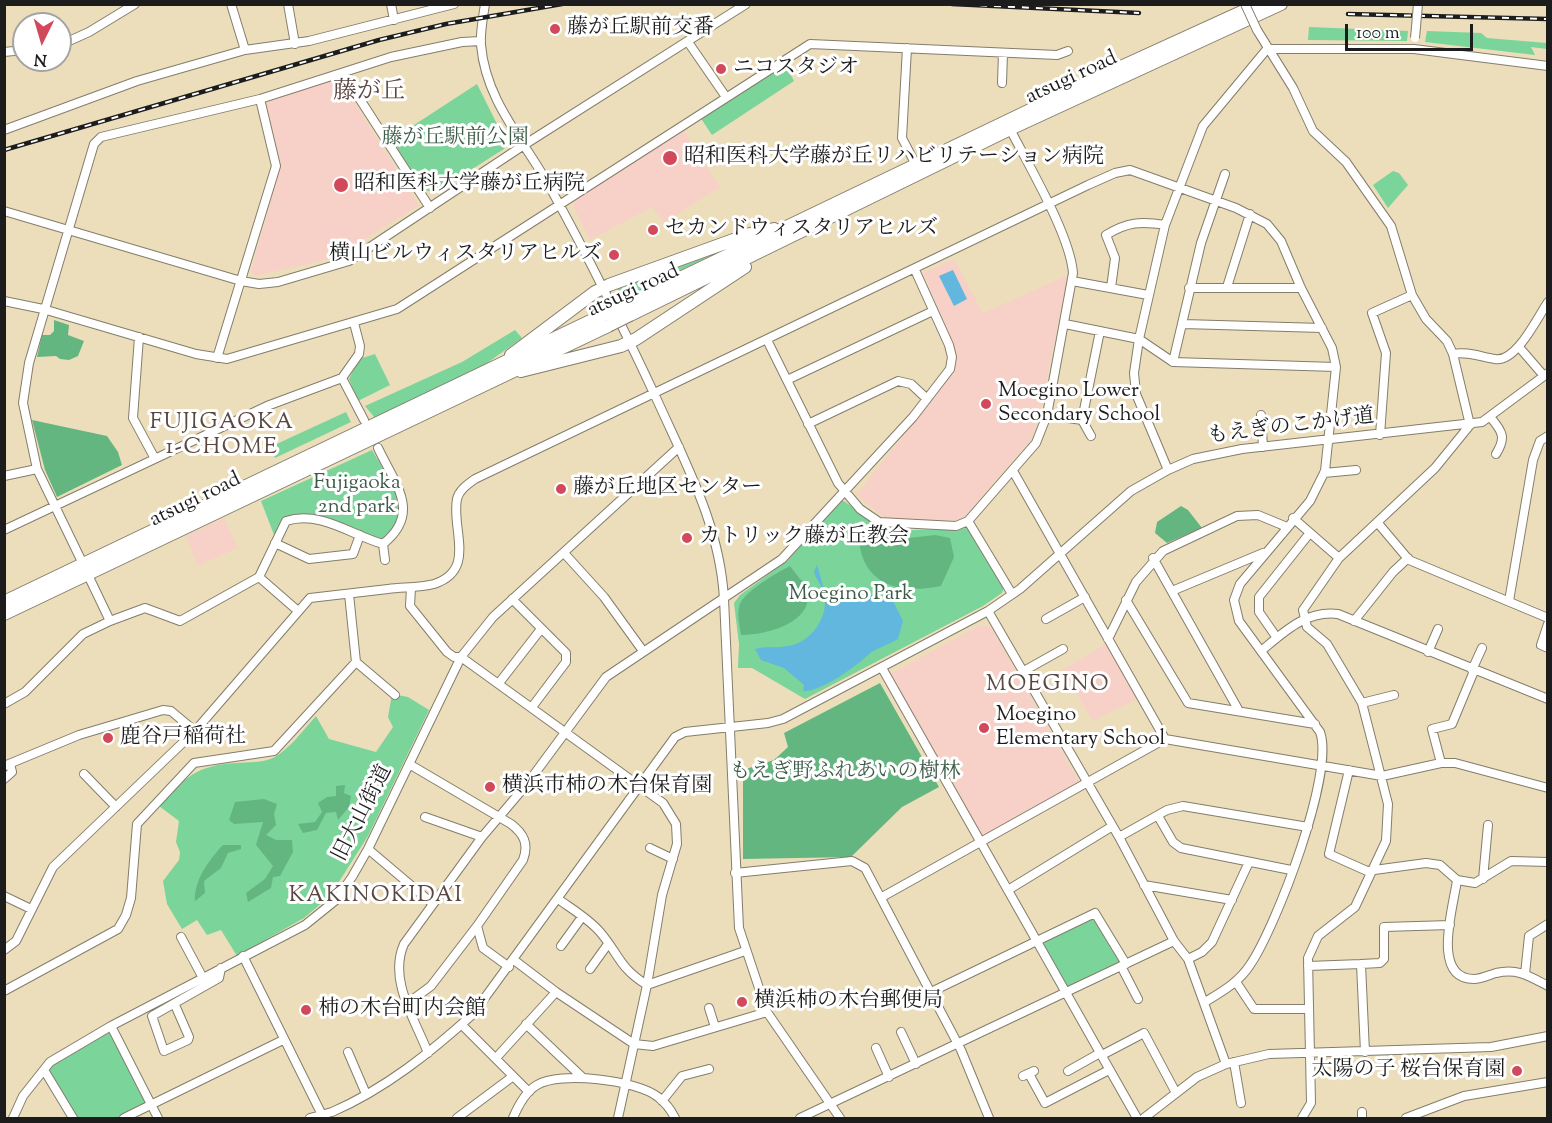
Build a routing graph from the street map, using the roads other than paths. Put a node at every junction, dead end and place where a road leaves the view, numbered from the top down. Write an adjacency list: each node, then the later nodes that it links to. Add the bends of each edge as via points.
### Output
1 (135, 4): 13 (street)
2 (231, 4): 20 (street)
3 (288, 4): 16 (street)
4 (391, 4): 12 (street)
5 (454, 4): 12 (street)
6 (485, 4): 14 (street)
7 (746, 4): 15 (street)
8 (1245, 4): 18 (street, bridge)
9 (1259, 4): 31 (highway, atsugi road)
10 (1281, 4): 28 (highway, atsugi road)
11 (1418, 4): 19 (street, bridge)
12 (394, 20): 16 (street)
13 (72, 38)
14 (481, 42): 24 (street, via 462,42 391,57); 30 (street, via 492,91)
15 (688, 42): 26 (street); 30 (street)
16 (296, 44): 20 (street)
17 (907, 48): 22 (street); 26 (street, via 810,44); 31 (street, via 902,138)
18 (1267, 49): 19 (street); 33 (street, via 1203,126); 52 (street, via 1293,87 1313,131 1346,162 1391,226)
19 (1414, 49): 23 (street)
20 (245, 50): 29 (street, via 137,81)
21 (1068, 51): 22 (street, via 1057,55)
22 (1003, 52): 25 (street)
23 (1548, 66)
24 (343, 73): 27 (street); 37 (street)
25 (1002, 83)
26 (726, 97): 35 (street)
27 (260, 99): 42 (street, via 97,140); 45 (street, via 276,166)
28 (1010, 129): 36 (street); 43 (highway, atsugi road)
29 (4, 130)
30 (524, 145): 35 (street); 37 (street)
31 (916, 165): 41 (highway, atsugi road)
32 (1225, 174): 34 (street)
33 (1179, 186): 34 (street); 36 (street, via 1130,170 1115,173); 40 (street)
34 (1215, 200): 39 (street); 49 (street)
35 (559, 204): 51 (street); 59 (street, via 397,309)
36 (1049, 206): 44 (street); 46 (street, via 1072,262)
37 (430, 208): 45 (street, via 349,261 278,282)
38 (4, 211): 42 (street)
39 (1250, 214): 47 (street); 50 (street, via 1267,224 1281,241)
40 (1165, 225): 48 (street, via 1130,223 1106,235 1115,258); 53 (street)
41 (792, 226): 51 (highway, via 750,234); 57 (highway, atsugi road)
42 (67, 229): 45 (street); 56 (street)
43 (781, 244): 57 (highway, atsugi road); 67 (highway)
44 (915, 270): 58 (street); 66 (street)
45 (241, 281): 70 (street)
46 (1072, 281): 48 (street); 60 (street)
47 (1227, 287): 49 (street); 50 (street)
48 (1111, 288): 53 (street)
49 (1189, 288): 61 (street)
50 (1301, 288): 62 (street)
51 (603, 289): 67 (street); 73 (highway, via 530,339)
52 (1412, 294): 69 (street); 86 (street, via 1372,313 1386,353)
53 (1149, 295): 65 (street)
54 (4, 301): 56 (street)
55 (1548, 302): 68 (street)
56 (43, 309): 64 (street); 95 (street, via 28,363 23,403)
57 (627, 310): 73 (highway, atsugi road, bridge)
58 (933, 311): 76 (street); 78 (street, via 952,357 950,369)
59 (354, 323): 70 (street, via 227,359); 75 (street, via 359,354)
60 (1065, 324): 63 (street); 79 (street)
61 (1182, 324): 62 (street); 71 (street)
62 (1322, 328): 72 (street)
63 (1100, 331): 65 (street); 83 (street)
64 (139, 337): 70 (street); 94 (street, via 133,418)
65 (1138, 339): 71 (street); 96 (street, via 1136,394)
66 (766, 340): 76 (street); 77 (street)
67 (629, 343): 73 (highway, via 538,368); 77 (street)
68 (1520, 347): 69 (street, via 1504,360 1462,352); 74 (street)
69 (1453, 354): 85 (street)
70 (217, 358)
71 (1173, 362): 72 (street)
72 (1336, 367): 89 (street)
73 (501, 371): 119 (highway, atsugi road)
74 (1546, 374): 81 (street, もえぎのこかげ道)
75 (342, 378): 82 (street); 94 (street, via 267,406)
76 (787, 380): 84 (street)
77 (654, 394): 90 (street); 122 (street, via 463,488 457,498 461,550 457,564 448,576 434,584)
78 (927, 399): 84 (street, via 911,384 898,381); 101 (street)
79 (1047, 414): 83 (street); 98 (street, via 1036,443)
80 (1261, 415): 91 (street)
81 (1491, 418): 85 (street, もえぎのこかげ道); 93 (street, via 1503,433)
82 (364, 420)
83 (1082, 420): 87 (street)
84 (808, 424): 101 (street, via 837,483)
85 (1470, 425): 86 (street, もえぎのこかげ道); 105 (street, via 1436,468)
86 (1380, 435): 89 (street, もえぎのこかげ道)
87 (1091, 436)
88 (1548, 436): 132 (street, via 1540,441 1533,460)
89 (1330, 440): 91 (street, もえぎのこかげ道); 99 (street)
90 (679, 447): 112 (street, 旧大山街道); 129 (street, via 714,533)
91 (1263, 447): 96 (street, もえぎのこかげ道, via 1202,457)
92 (378, 448): 111 (street, via 404,510 402,524)
93 (1500, 451)
94 (154, 458): 102 (street)
95 (37, 469): 100 (street); 102 (street)
96 (1168, 470): 113 (street, もえぎのこかげ道, via 1131,492)
97 (1356, 470): 99 (street)
98 (1013, 471): 104 (street); 113 (street)
99 (1324, 473): 103 (street, via 1310,501)
100 (4, 476)
101 (845, 491): 104 (street, via 860,509 879,522 956,526); 129 (street, via 782,559)
102 (55, 506): 107 (street); 119 (street)
103 (1293, 518): 106 (street); 108 (street)
104 (968, 521): 126 (street)
105 (1377, 522): 116 (street); 117 (street)
106 (1287, 527): 114 (street); 115 (street, via 1258,515 1237,516)
107 (4, 530)
108 (1309, 534): 116 (street); 144 (street, via 1259,597 1259,612)
109 (360, 535): 110 (street, via 352,554 309,559); 110 (street, via 316,518 298,518 286,521); 111 (street)
110 (275, 543): 121 (street)
111 (383, 544): 118 (street)
112 (564, 552): 128 (street, 旧大山街道); 149 (street, via 604,597)
113 (1060, 553): 126 (street, もえぎのこかげ道); 127 (street)
114 (1263, 553): 124 (street); 150 (street, via 1240,584 1234,600 1239,621)
115 (1153, 558): 124 (street); 130 (street)
116 (1339, 558): 136 (street, via 1307,602)
117 (1408, 558): 132 (street, via 1433,572); 140 (street)
118 (385, 560)
119 (86, 570): 131 (highway, atsugi road); 135 (highway, atsugi road); 139 (street)
120 (388, 577): 123 (street)
121 (259, 578): 133 (street); 139 (street, via 180,621 145,608)
122 (411, 588): 123 (street); 152 (street, via 410,606 447,652)
123 (389, 589): 125 (street)
124 (1172, 591): 164 (street)
125 (349, 594): 133 (street, via 310,598); 153 (street)
126 (1012, 594): 134 (street, もえぎのこかげ道)
127 (1085, 597): 138 (street); 145 (street)
128 (512, 599): 142 (street); 152 (street, 旧大山街道)
129 (724, 599): 149 (street); 166 (street)
130 (1126, 600): 145 (street); 164 (street, via 1188,703)
131 (4, 601)
132 (1509, 601): 137 (street)
133 (298, 611): 167 (street)
134 (988, 611): 154 (street, もえぎのこかげ道); 156 (street)
135 (4, 614)
136 (1304, 618): 140 (street, via 1324,613); 144 (street); 161 (street, via 1307,627 1327,644)
137 (1548, 618)
138 (1046, 619)
139 (110, 621): 162 (street, via 83,634 26,692)
140 (1354, 621): 151 (street)
141 (1548, 624): 147 (street, via 1541,645)
142 (541, 629): 157 (street); 163 (street, via 566,653 566,662)
143 (1438, 629): 151 (street)
144 (1277, 638): 150 (street)
145 (1108, 639): 169 (street)
146 (1482, 648): 155 (street)
147 (1548, 648)
148 (1063, 650): 156 (street)
149 (643, 651): 168 (street, via 606,677)
150 (1261, 651): 165 (street)
151 (1428, 652): 155 (street)
152 (461, 657): 157 (street); 170 (street, 旧大山街道)
153 (356, 662): 158 (street); 235 (street, via 274,751 194,763 137,824 131,898 118,929)
154 (882, 668): 166 (street, もえぎのこかげ道, via 783,719); 190 (street)
155 (1473, 671): 160 (street); 171 (street, via 1452,724 1431,729)
156 (1023, 672): 178 (street)
157 (499, 683): 163 (street)
158 (395, 695)
159 (1394, 695): 161 (street)
160 (1548, 699)
161 (1362, 703): 176 (street)
162 (4, 704)
163 (532, 707): 168 (street)
164 (1239, 711): 165 (street)
165 (1315, 724): 173 (street, via 1323,740)
166 (729, 727): 179 (street, もえぎのこかげ道, via 675,737); 198 (street)
167 (195, 730): 172 (street, via 171,711 163,710 79,735); 181 (street)
168 (566, 732): 179 (street); 182 (street)
169 (1165, 739): 173 (street); 178 (street)
170 (409, 764): 182 (street); 192 (street, 旧大山街道)
171 (1441, 764): 176 (street); 180 (street, via 1455,763)
172 (7, 765): 177 (street, via 12,772)
173 (1322, 766): 174 (street); 187 (street)
174 (1349, 770): 176 (street); 197 (street, via 1329,854)
175 (90, 776): 181 (street)
176 (1382, 776): 197 (street, via 1388,804 1386,841)
177 (4, 779)
178 (1087, 782): 186 (street); 190 (street)
179 (638, 785): 193 (street, via 663,803 676,824 678,844); 205 (street, もえぎのこかげ道)
180 (1548, 788)
181 (116, 807): 208 (street, via 53,867)
182 (498, 816): 188 (street); 212 (street, via 520,830 526,852)
183 (1158, 816): 187 (street, via 1183,806); 189 (street); 194 (street, via 1181,848)
184 (425, 817): 188 (street)
185 (1488, 825): 200 (street)
186 (1111, 827): 189 (street); 202 (street)
187 (1308, 827): 196 (street)
188 (482, 837): 207 (street)
189 (1119, 837): 201 (street)
190 (980, 843): 202 (street); 204 (street)
191 (650, 848): 193 (street)
192 (368, 849): 207 (street); 222 (street, 旧大山街道, via 336,900 305,925)
193 (673, 859): 233 (street, via 662,896)
194 (1249, 862): 196 (street); 206 (street)
195 (1548, 862): 200 (street, via 1511,861)
196 (1291, 870): 232 (street, via 1251,964)
197 (1372, 871): 199 (street, via 1433,864 1440,865); 227 (street, via 1355,907 1318,936)
198 (735, 873): 204 (street, via 852,861 865,868); 221 (street, via 739,928)
199 (1457, 880): 200 (street); 211 (street)
200 (1484, 880)
201 (1144, 885): 206 (street); 214 (street)
202 (1008, 890): 215 (street)
203 (4, 896): 208 (street)
204 (882, 897): 237 (street)
205 (558, 899): 209 (street); 224 (street, もえぎのこかげ道)
206 (1233, 900): 223 (street, via 1212,942)
207 (433, 904): 241 (street, via 399,955 398,977)
208 (31, 909): 217 (street)
209 (582, 917): 218 (street); 219 (street)
210 (1548, 924): 230 (street, via 1529,936)
211 (1450, 925): 225 (street, via 1384,927 1384,959 1380,963); 230 (street, via 1449,964 1461,976 1474,979 1508,971)
212 (477, 926): 224 (street, via 483,948); 241 (street, via 431,986)
213 (4, 938): 217 (street)
214 (1174, 941): 223 (street); 226 (street)
215 (1038, 942): 226 (street, via 1095,913); 237 (street); 238 (street)
216 (181, 943): 231 (street)
217 (13, 944): 220 (street)
218 (609, 944): 229 (street); 233 (street, via 622,967)
219 (561, 946)
220 (4, 950)
221 (745, 951): 233 (street); 245 (street)
222 (243, 956): 228 (street, 旧大山街道); 252 (street)
223 (1188, 959): 240 (street)
224 (512, 963): 236 (street); 247 (street, もえぎのこかげ道)
225 (1361, 964): 227 (street); 258 (street)
226 (1124, 965): 238 (street); 239 (street)
227 (1308, 966): 244 (street)
228 (221, 968): 231 (street, 旧大山街道); 242 (street, via 219,978)
229 (590, 969)
230 (1525, 974): 234 (street)
231 (203, 978): 248 (street, 旧大山街道)
232 (1236, 982): 240 (street); 244 (street, via 1254,1009)
233 (647, 985): 253 (street)
234 (1548, 986)
235 (4, 991)
236 (556, 992): 246 (street); 253 (street)
237 (931, 992): 254 (street)
238 (1065, 992): 254 (street); 260 (street)
239 (1138, 999)
240 (1205, 1002): 262 (street)
241 (408, 1003): 259 (street)
242 (175, 1005): 242 (street, via 152,1016 164,1051 189,1037)
243 (709, 1008): 249 (street)
244 (1308, 1009): 257 (street)
245 (767, 1012): 249 (street); 280 (street)
246 (526, 1024): 261 (street); 271 (street)
247 (462, 1025): 259 (street, もえぎのこかげ道); 261 (street)
248 (111, 1026): 265 (street, 旧大山街道, via 72,1047); 279 (street)
249 (715, 1028): 253 (street, via 653,1046)
250 (901, 1032): 263 (street, via 903,1045)
251 (1548, 1036): 258 (street, via 1491,1047)
252 (283, 1040): 279 (street); 281 (street)
253 (634, 1044): 273 (street)
254 (958, 1044): 263 (street); 294 (street)
255 (876, 1049): 270 (street)
256 (348, 1052): 276 (street)
257 (1310, 1052): 258 (street); 262 (street, via 1269,1054); 297 (street, via 1311,1103)
258 (1365, 1052)
259 (428, 1053): 276 (street, もえぎのこかげ道)
260 (1101, 1054): 266 (street); 267 (street); 274 (street, via 1144,1033)
261 (496, 1058): 269 (street)
262 (1230, 1063): 274 (street); 278 (street)
263 (916, 1064): 270 (street)
264 (709, 1069): 277 (street, via 692,1077 682,1076)
265 (44, 1070): 283 (street, 旧大山街道, via 23,1096); 284 (street)
266 (1109, 1070): 268 (street, via 1045,1102); 295 (street)
267 (1068, 1071)
268 (1028, 1073)
269 (512, 1077): 275 (street); 282 (street)
270 (889, 1077): 280 (street)
271 (583, 1078): 273 (street); 275 (street, via 558,1078 538,1084)
272 (1548, 1082): 298 (street, via 1464,1096)
273 (626, 1086): 277 (street); 290 (street)
274 (1175, 1091): 296 (street)
275 (529, 1092): 289 (street)
276 (366, 1094): 281 (street, もえぎのこかげ道)
277 (662, 1101): 291 (street)
278 (1241, 1103)
279 (151, 1105): 285 (street); 286 (street)
280 (831, 1105): 292 (street); 293 (street)
281 (322, 1116): 287 (street, もえぎのこかげ道)
282 (465, 1116): 288 (street)
283 (13, 1119)
284 (73, 1119)
285 (124, 1119)
286 (158, 1119)
287 (310, 1119)
288 (457, 1119)
289 (513, 1119)
290 (618, 1119)
291 (675, 1119)
292 (800, 1119)
293 (840, 1119)
294 (989, 1119)
295 (1137, 1119)
296 (1144, 1119)
297 (1302, 1119)
298 (1406, 1119)

